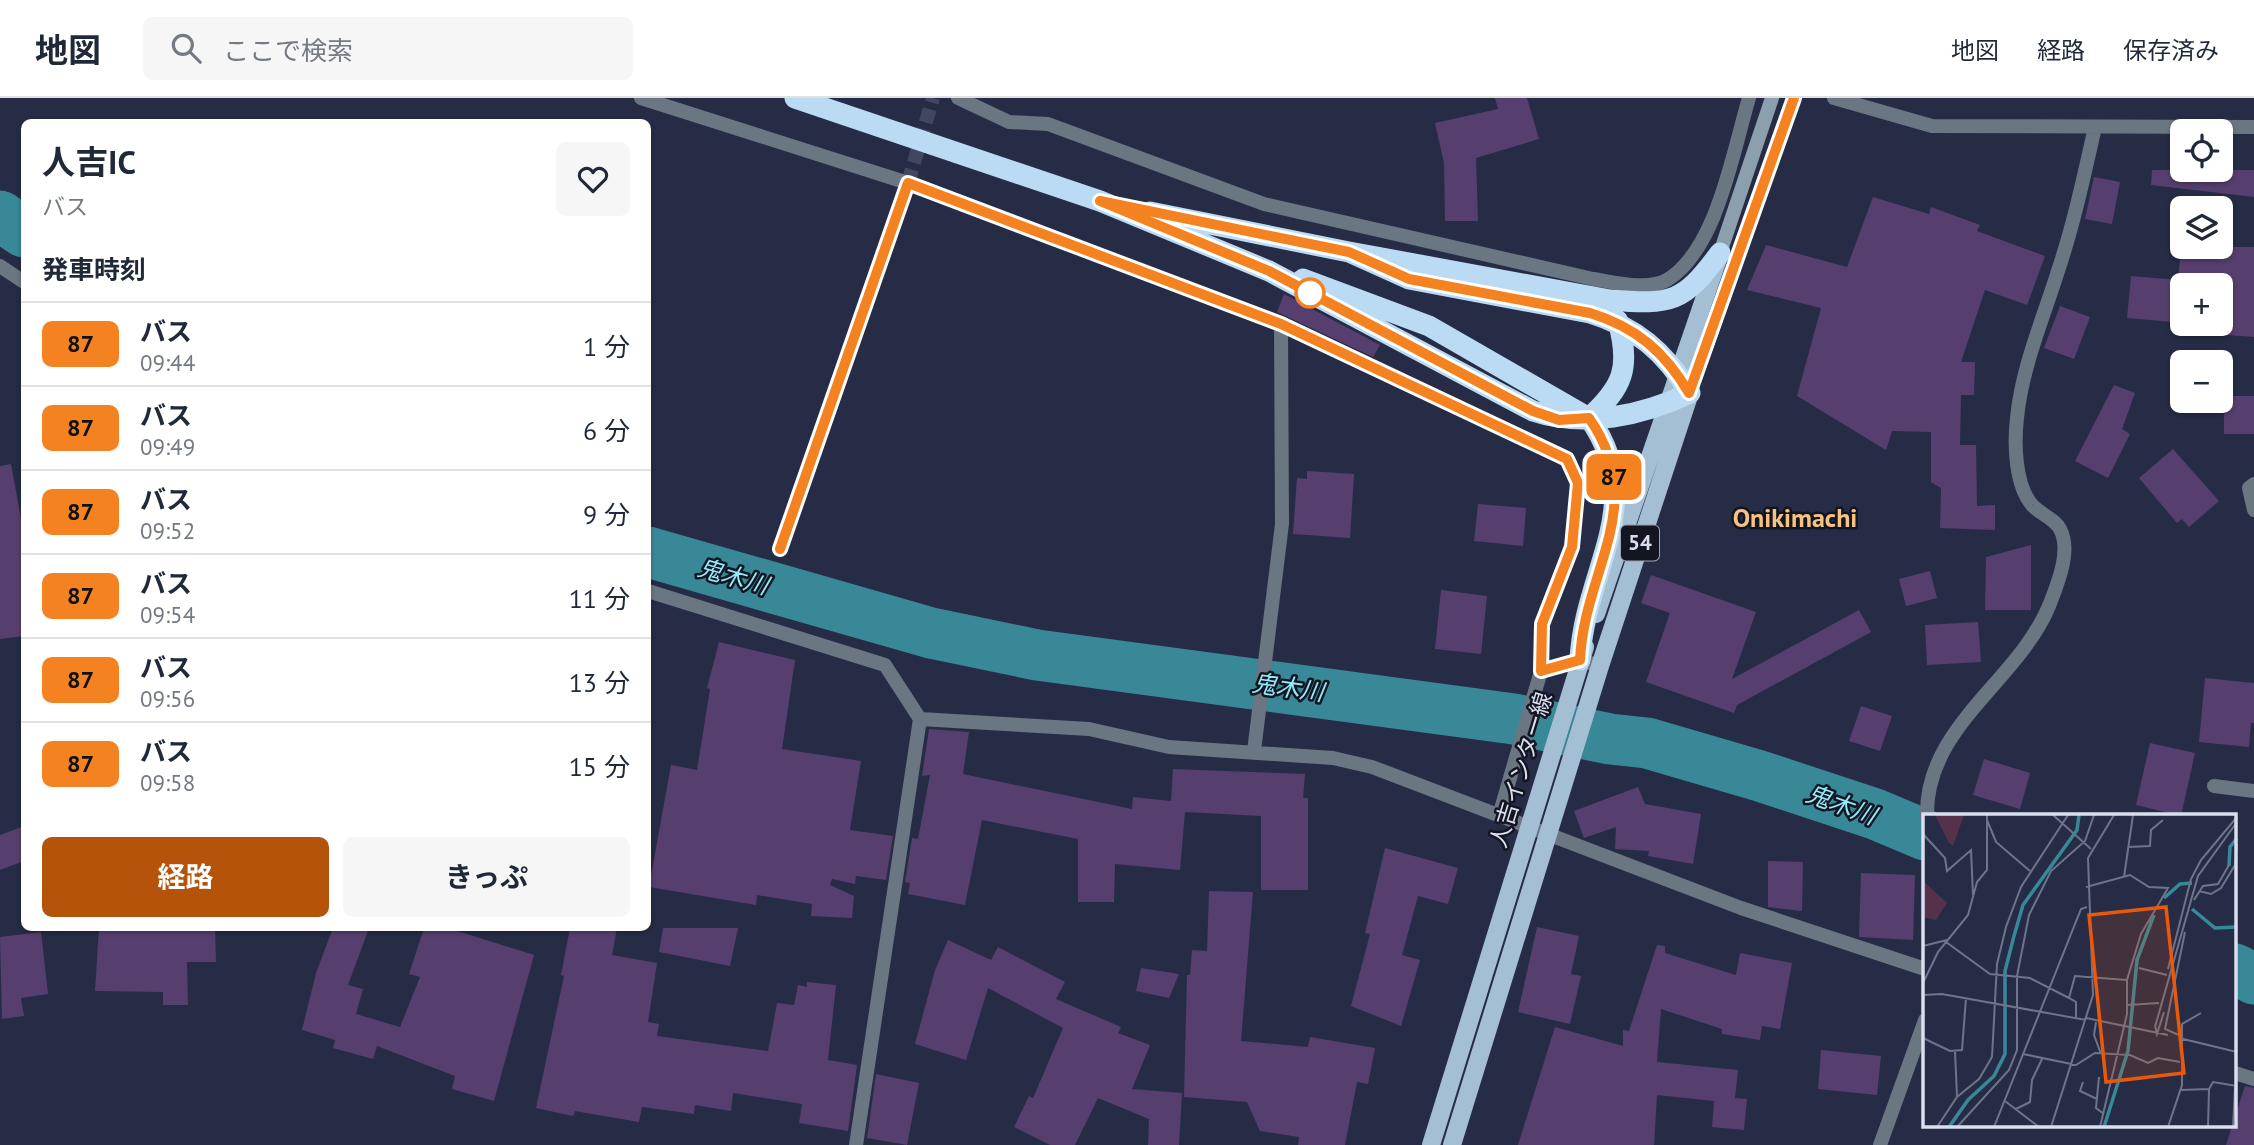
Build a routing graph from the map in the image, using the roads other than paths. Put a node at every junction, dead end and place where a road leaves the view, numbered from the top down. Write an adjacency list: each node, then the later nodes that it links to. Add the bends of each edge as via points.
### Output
1 (641, 98): 10 (street)
2 (796, 98): 11 (highway)
3 (958, 98): 4 (street, via 1009,122 1048,124 1264,204 1633,285 1665,281 1693,255 1710,226)
4 (1749, 98)
5 (1772, 98): 13 (street)
6 (1794, 98): 18 (street)
7 (1834, 98): 8 (street, via 1933,126)
8 (2095, 127): 9 (street); 31 (street, via 2074,220 2028,361 2017,419 2024,491 2033,506 2060,528 2065,545 2062,562 2048,606 2026,649 1948,741 1927,791)
9 (2254, 127)
10 (908, 183): 17 (street); 23 (street)
11 (1100, 201): 12 (highway); 20 (highway, via 1269,271 1533,411 1559,420)
12 (1349, 252): 13 (highway, via 1645,303 1671,300 1696,285); 16 (highway, via 1409,279)
13 (1720, 253): 18 (main road, 人吉インター線 / 54)
14 (0, 266): 15 (street)
15 (21, 280)
16 (1618, 321): 18 (highway, via 1645,338); 20 (highway, via 1623,367 1617,389)
17 (1281, 324): 26 (street, via 1567,459 1578,483 1572,547 1542,624); 28 (street, via 1282,524)
18 (1684, 384): 19 (highway); 25 (main road, 人吉インター線 / 54)
19 (1669, 403): 20 (highway, via 1638,413); 25 (main road, 人吉インター線 / 54)
20 (1589, 418): 25 (highway, via 1605,441 1617,492 1582,631)
21 (2254, 484): 22 (street, via 2249,488)
22 (2254, 510)
23 (780, 549)
24 (651, 592): 27 (street, via 885,665)
25 (1590, 663): 26 (street); 33 (main road, 人吉インター線 / 54, via 1571,689); 34 (main road, 人吉インター線 / 54, via 1591,694)
26 (1541, 671): 32 (street)
27 (920, 719): 28 (street, via 1089,729 1169,747); 39 (street)
28 (1254, 751): 32 (street, via 1333,758 1372,767)
29 (2214, 786): 30 (street)
30 (2254, 791)
31 (1927, 814)
32 (1499, 816): 33 (street)
33 (1529, 825): 34 (street); 40 (main road, 人吉インター線 / 54)
34 (1549, 834): 35 (street, via 1741,908); 41 (main road, 人吉インター線 / 54)
35 (1923, 967)
36 (1923, 1026): 42 (street)
37 (2236, 1073): 38 (street)
38 (2254, 1079)
39 (856, 1145)
40 (1431, 1145)
41 (1452, 1145)
42 (1880, 1145)

